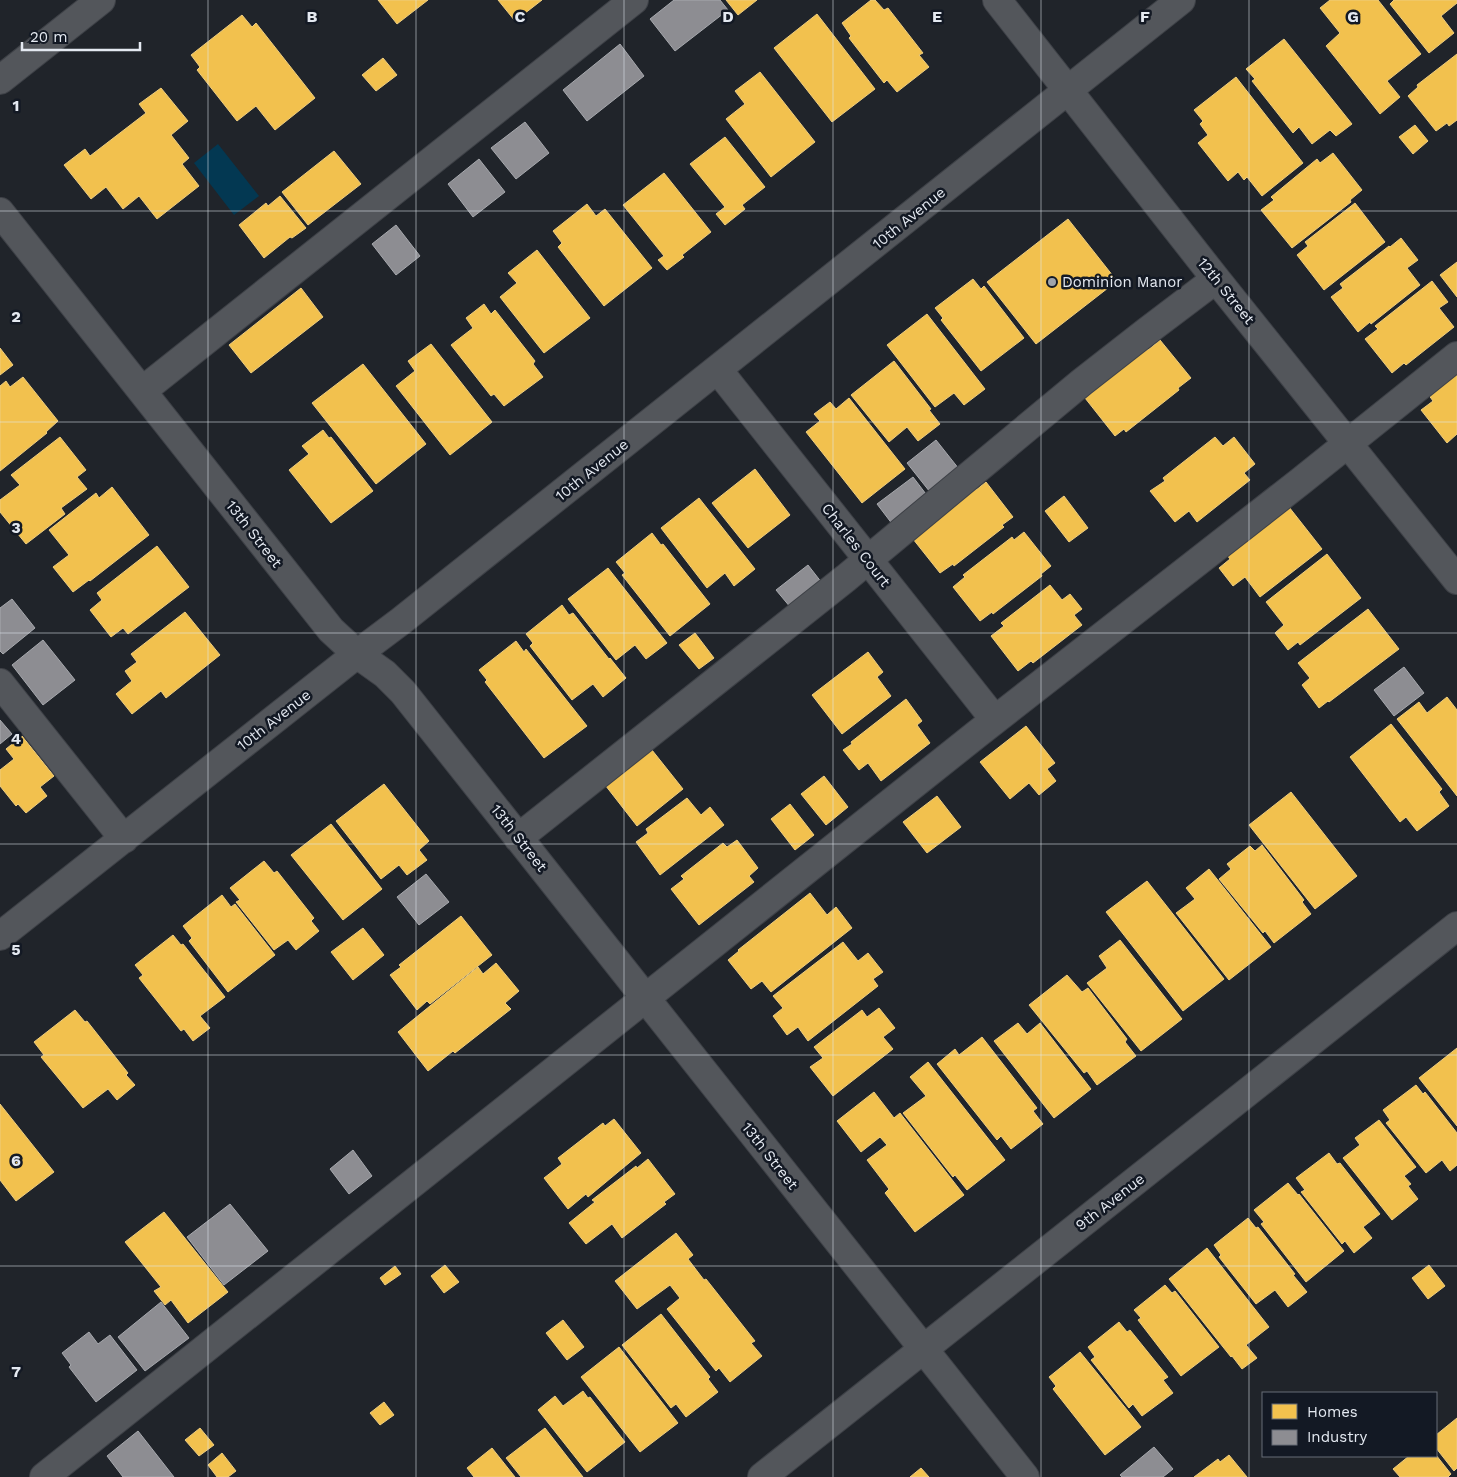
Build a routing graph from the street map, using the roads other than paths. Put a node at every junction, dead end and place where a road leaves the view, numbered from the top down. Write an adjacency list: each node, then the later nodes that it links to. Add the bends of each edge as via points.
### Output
1 (101, 0): 5 (street)
2 (634, 0): 11 (street)
3 (997, 0): 6 (street, 12th Street)
4 (1181, 0): 6 (street, 10th Avenue)
5 (0, 80)
6 (1068, 90): 8 (street, 12th Street); 10 (street, 10th Avenue)
7 (0, 212): 11 (street, 13th Street)
8 (1216, 279): 12 (street, 12th Street); 13 (street, via 1075,388)
9 (1457, 356): 12 (street)
10 (718, 370): 13 (street, Charles Court); 15 (street, 10th Avenue)
11 (142, 391): 15 (street, 13th Street, via 314,610)
12 (1349, 443): 14 (street, 12th Street); 17 (street)
13 (868, 560): 17 (street, Charles Court); 19 (street)
14 (1457, 580)
15 (357, 654): 18 (street, 10th Avenue); 19 (street, 13th Street, via 403,692)
16 (0, 682): 18 (street)
17 (995, 720): 22 (street)
18 (124, 838): 21 (street, 10th Avenue)
19 (518, 838): 22 (street, 13th Street)
20 (1457, 926): 23 (street, 9th Avenue)
21 (0, 936)
22 (646, 998): 23 (street, 13th Street); 24 (street)
23 (924, 1350): 25 (street, 9th Avenue); 26 (street, 13th Street)
24 (44, 1477)
25 (762, 1477)
26 (1025, 1477)

